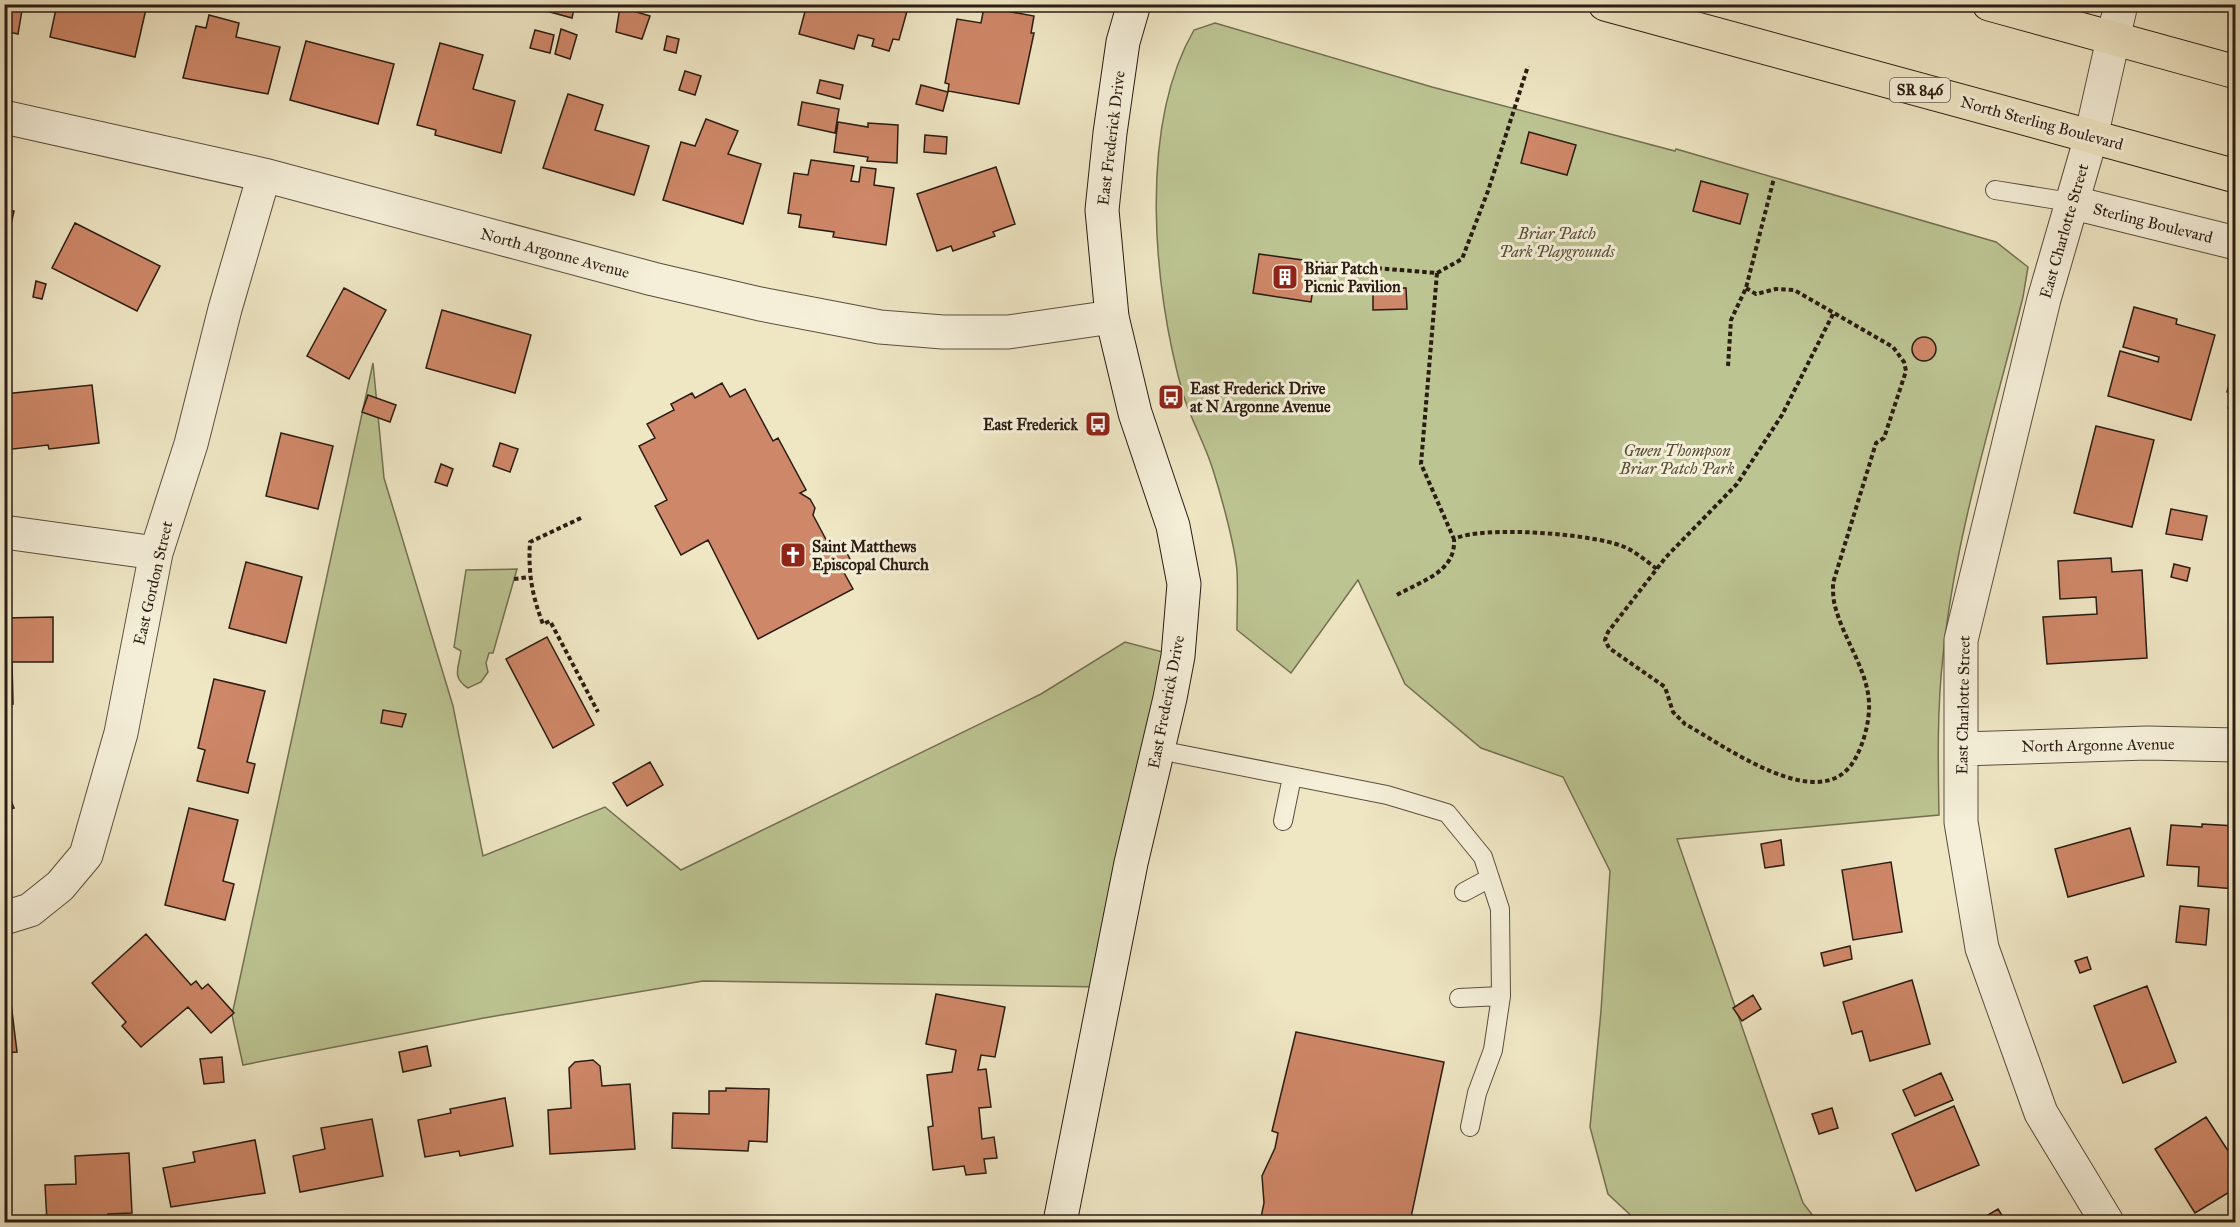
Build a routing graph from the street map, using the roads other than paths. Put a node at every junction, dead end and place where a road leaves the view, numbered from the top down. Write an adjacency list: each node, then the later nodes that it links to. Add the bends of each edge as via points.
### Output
1 (1134, 4): 14 (street, East Frederick Drive, via 1123,42 1102,210)
2 (1605, 4): 8 (main road, North Sterling Boulevard / SR 846)
3 (1989, 4): 5 (main road)
4 (2121, 4): 5 (street, East Charlotte Street)
5 (2112, 40): 6 (main road); 8 (street, East Charlotte Street)
6 (2235, 72)
7 (4, 117): 9 (street, North Argonne Avenue)
8 (2091, 137): 10 (main road, North Sterling Boulevard / SR 846); 12 (street, East Charlotte Street)
9 (264, 175): 14 (street, North Argonne Avenue, via 600,266 760,304 880,327 1008,332); 16 (street, East Gordon Street, via 191,444)
10 (2235, 176)
11 (1995, 190): 12 (lane)
12 (2070, 202): 13 (street, Sterling Boulevard); 18 (street, East Charlotte Street, via 1961,640)
13 (2235, 243)
14 (1112, 316): 19 (street, East Frederick Drive, via 1135,413 1173,526 1184,584 1178,656)
15 (4, 532): 16 (street)
16 (156, 553): 24 (street, East Gordon Street, via 121,733 86,855 60,886 30,910)
17 (2235, 745): 18 (street, North Argonne Avenue, via 2147,743)
18 (1960, 749): 29 (street, East Charlotte Street, via 1961,822 1982,948 2041,1113)
19 (1159, 750): 20 (lane); 28 (street, East Frederick Drive, via 1131,862)
20 (1292, 777): 21 (lane); 22 (lane, via 1447,813 1483,857)
21 (1283, 821)
22 (1490, 878): 23 (lane); 25 (lane, via 1500,909)
23 (1464, 892)
24 (4, 918)
25 (1501, 996): 26 (lane); 27 (lane, via 1493,1050 1477,1093)
26 (1459, 998)
27 (1470, 1127)
28 (1060, 1222)
29 (2107, 1222)

